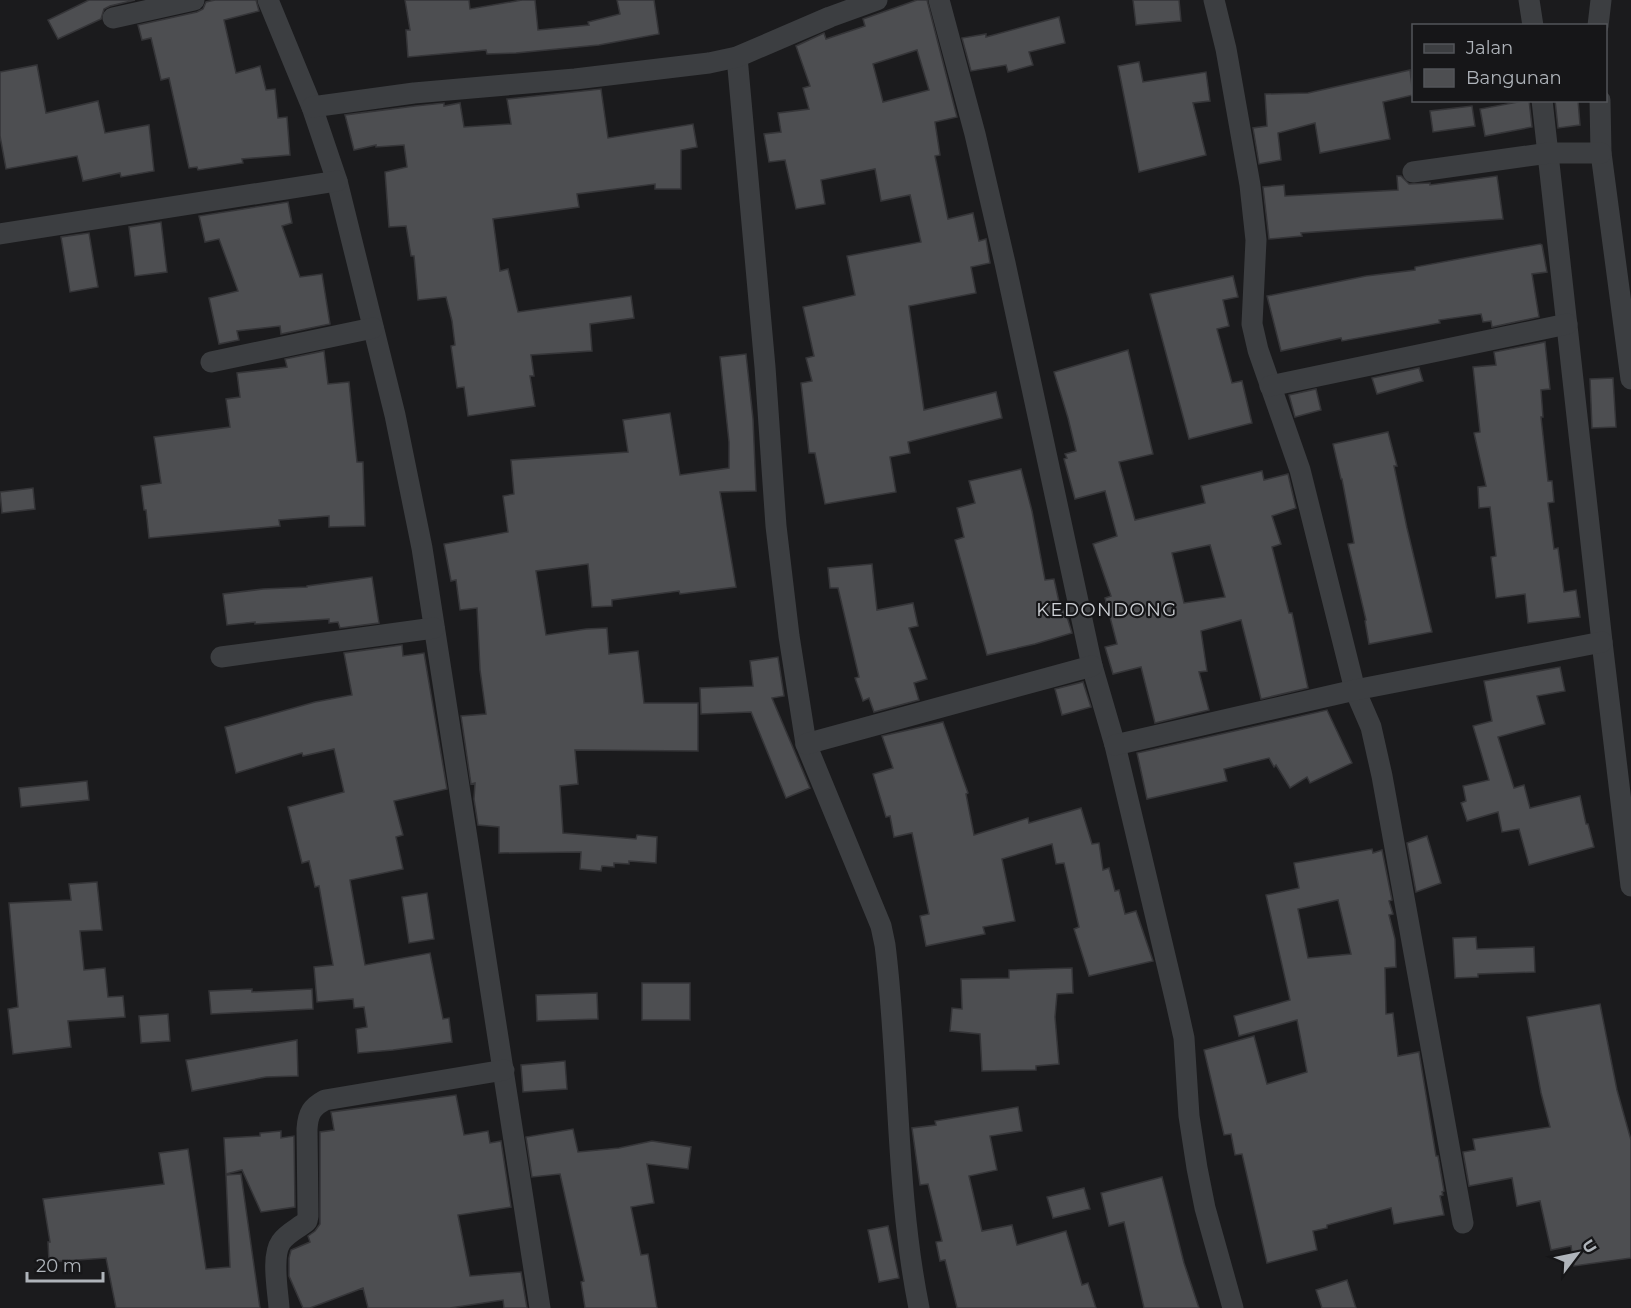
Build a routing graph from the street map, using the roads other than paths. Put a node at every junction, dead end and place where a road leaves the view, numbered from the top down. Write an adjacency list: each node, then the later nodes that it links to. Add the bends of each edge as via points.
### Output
1 (194, 0): 8 (street)
2 (268, 0): 14 (street)
3 (877, 0): 11 (street)
4 (939, 0): 28 (street, via 1005,263)
5 (1214, 0): 24 (street, via 1250,185 1256,240 1252,324)
6 (1529, 0): 9 (street)
7 (1601, 0): 10 (street)
8 (113, 18)
9 (1533, 24)
10 (1598, 24)
11 (737, 57): 14 (street, via 657,70 414,93); 30 (street, via 776,526)
12 (1542, 102): 15 (street)
13 (1600, 102): 16 (street)
14 (312, 107): 18 (street)
15 (1549, 153): 16 (street); 17 (street); 20 (street)
16 (1601, 153): 23 (street)
17 (1413, 172)
18 (337, 181): 19 (street); 21 (street)
19 (0, 234)
20 (1567, 324): 24 (street); 26 (street)
21 (373, 328): 22 (street); 25 (street, via 423,548)
22 (211, 362)
23 (1631, 379)
24 (1270, 386): 29 (street, via 1311,507)
25 (434, 628): 27 (street); 33 (street)
26 (1602, 642): 29 (street); 32 (street)
27 (221, 657)
28 (1092, 666): 30 (street); 31 (street)
29 (1355, 690): 31 (street); 34 (street, via 1371,727 1382,776)
30 (806, 744): 37 (street, via 881,926 889,977 903,1193)
31 (1115, 745): 38 (street, via 1184,1038 1197,1168)
32 (1631, 886)
33 (504, 1070): 35 (street, via 325,1100 314,1106 307,1129 308,1216 279,1246); 36 (street)
34 (1463, 1223)
35 (279, 1308)
36 (540, 1308)
37 (919, 1308)
38 (1233, 1308)

